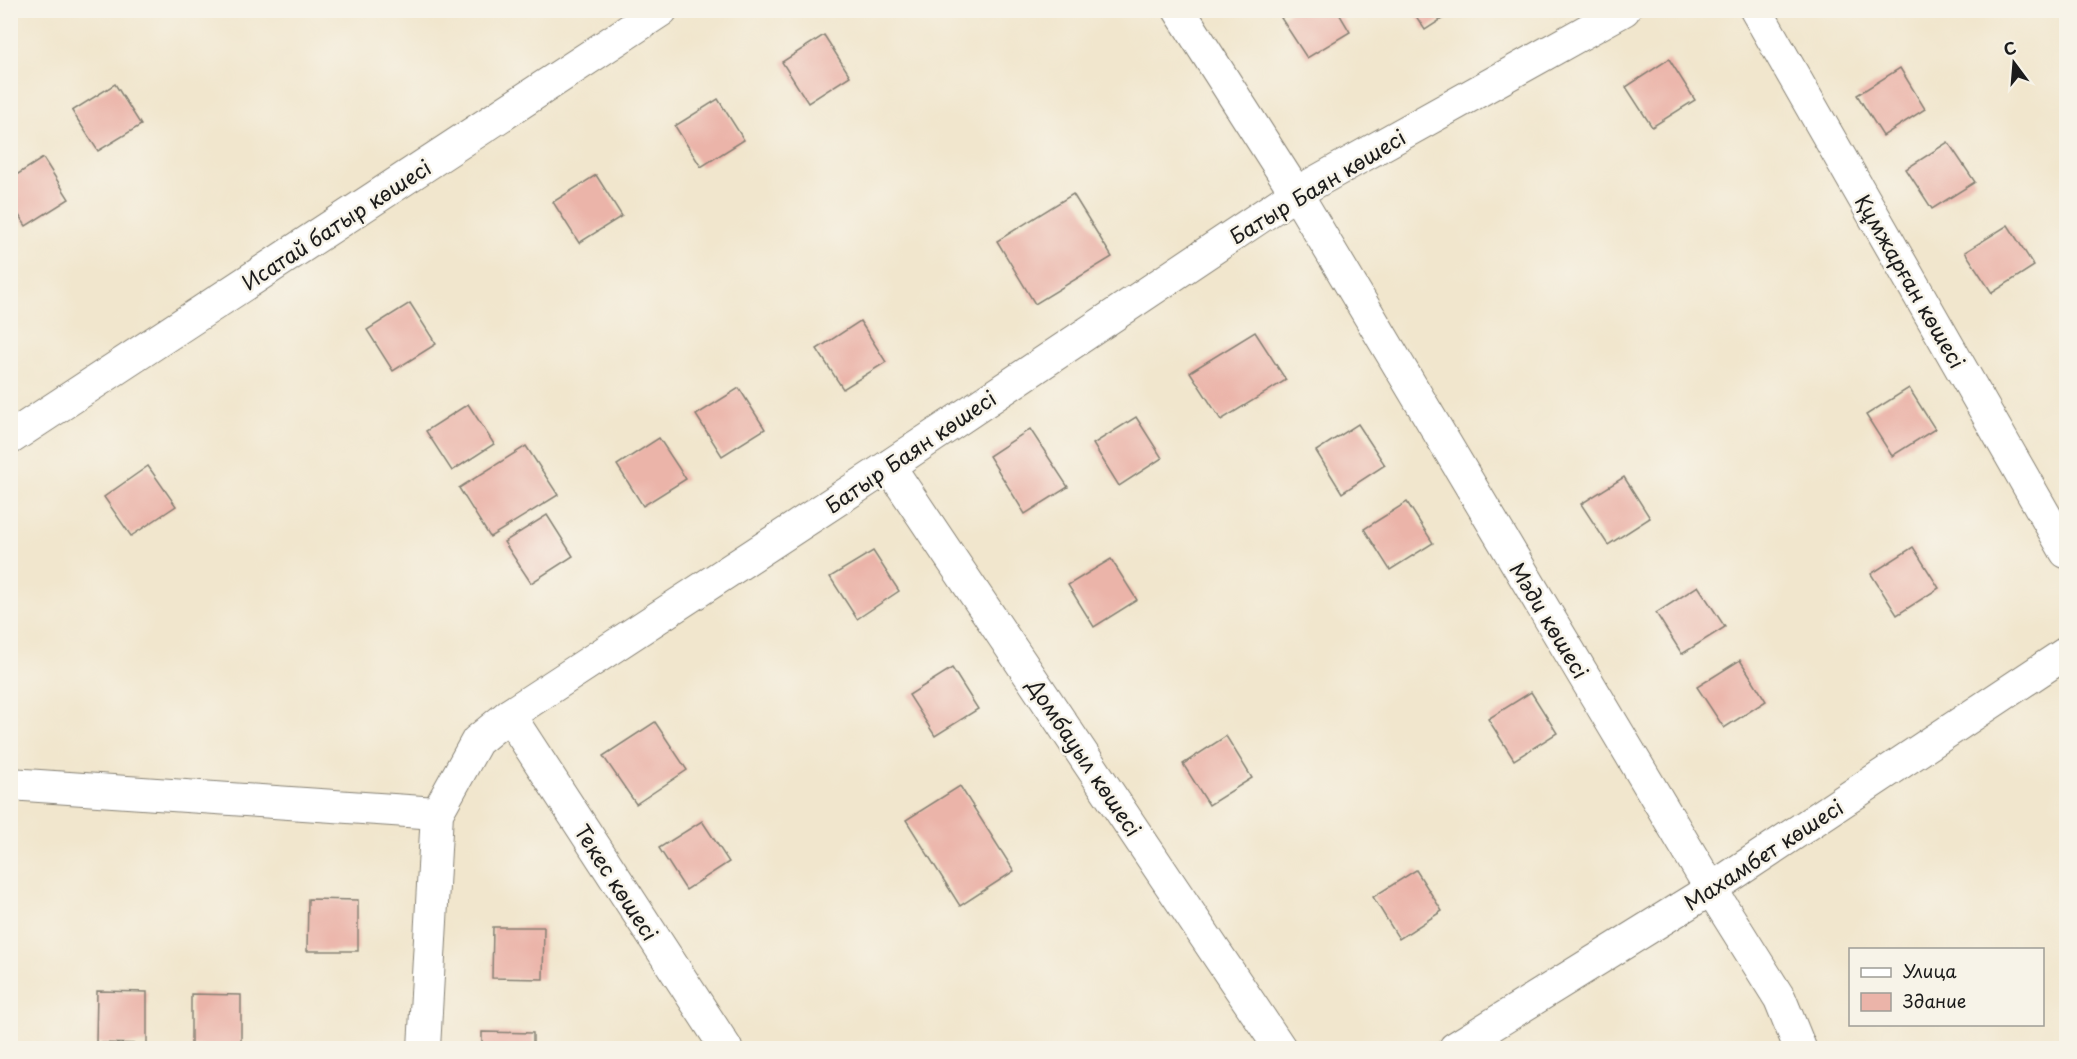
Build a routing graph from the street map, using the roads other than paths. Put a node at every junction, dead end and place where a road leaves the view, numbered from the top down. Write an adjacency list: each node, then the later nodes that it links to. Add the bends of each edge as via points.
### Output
1 (661, 10): 6 (street, Исатай батыр көшесі)
2 (1179, 10): 5 (street, Мәди көшесі)
3 (1624, 10): 5 (street, Батыр Баян көшесі)
4 (1756, 10): 8 (street, Құмжарған көшесі)
5 (1296, 193): 7 (street, Батыр Баян көшесі); 13 (street, Мәди көшесі)
6 (10, 438)
7 (889, 466): 10 (street, Батыр Баян көшесі); 16 (street, Домбауыл көшесі)
8 (2067, 552)
9 (2067, 653): 13 (street, Махамбет көшесі)
10 (509, 715): 12 (street, Батыр Баян көшесі, via 477,741); 15 (street, Текес көшесі)
11 (10, 784): 12 (street)
12 (437, 813): 14 (street, Батыр Баян көшесі)
13 (1711, 889): 17 (street, Махамбет көшесі); 18 (street, Мәди көшесі, via 1780,999)
14 (424, 1048)
15 (726, 1048)
16 (1280, 1048)
17 (1455, 1048)
18 (1800, 1048)

